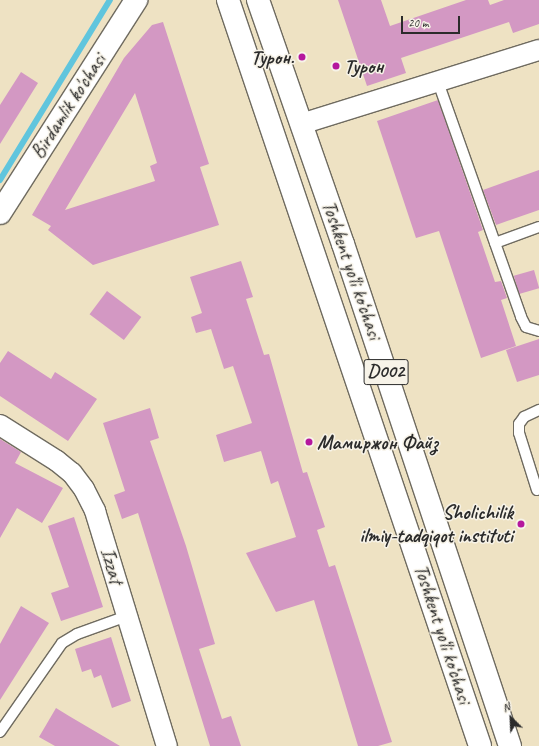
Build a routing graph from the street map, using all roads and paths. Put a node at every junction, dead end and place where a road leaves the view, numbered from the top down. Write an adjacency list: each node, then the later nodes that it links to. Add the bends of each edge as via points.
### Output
1 (136, 0): 7 (main road, Birdamlik ko'chasi)
2 (228, 0): 17 (main road, Toshkent yo‘li ko‘chasi / D002)
3 (258, 0): 6 (main road, Toshkent yo‘li ko‘chasi / D002)
4 (539, 50): 5 (street)
5 (438, 82): 6 (street); 9 (lane)
6 (301, 124): 18 (main road, Toshkent yo‘li ko‘chasi / D002)
7 (0, 213)
8 (539, 227): 9 (lane)
9 (495, 243): 10 (lane, via 526,327)
10 (539, 331)
11 (539, 410): 13 (lane, via 524,417 519,424 519,433)
12 (0, 425): 14 (street, Izzat, via 57,461 72,473 84,489 95,511)
13 (537, 490)
14 (127, 616): 15 (lane, via 77,634 62,643); 16 (street, Izzat)
15 (0, 732)
16 (167, 746)
17 (480, 746)
18 (510, 746)

